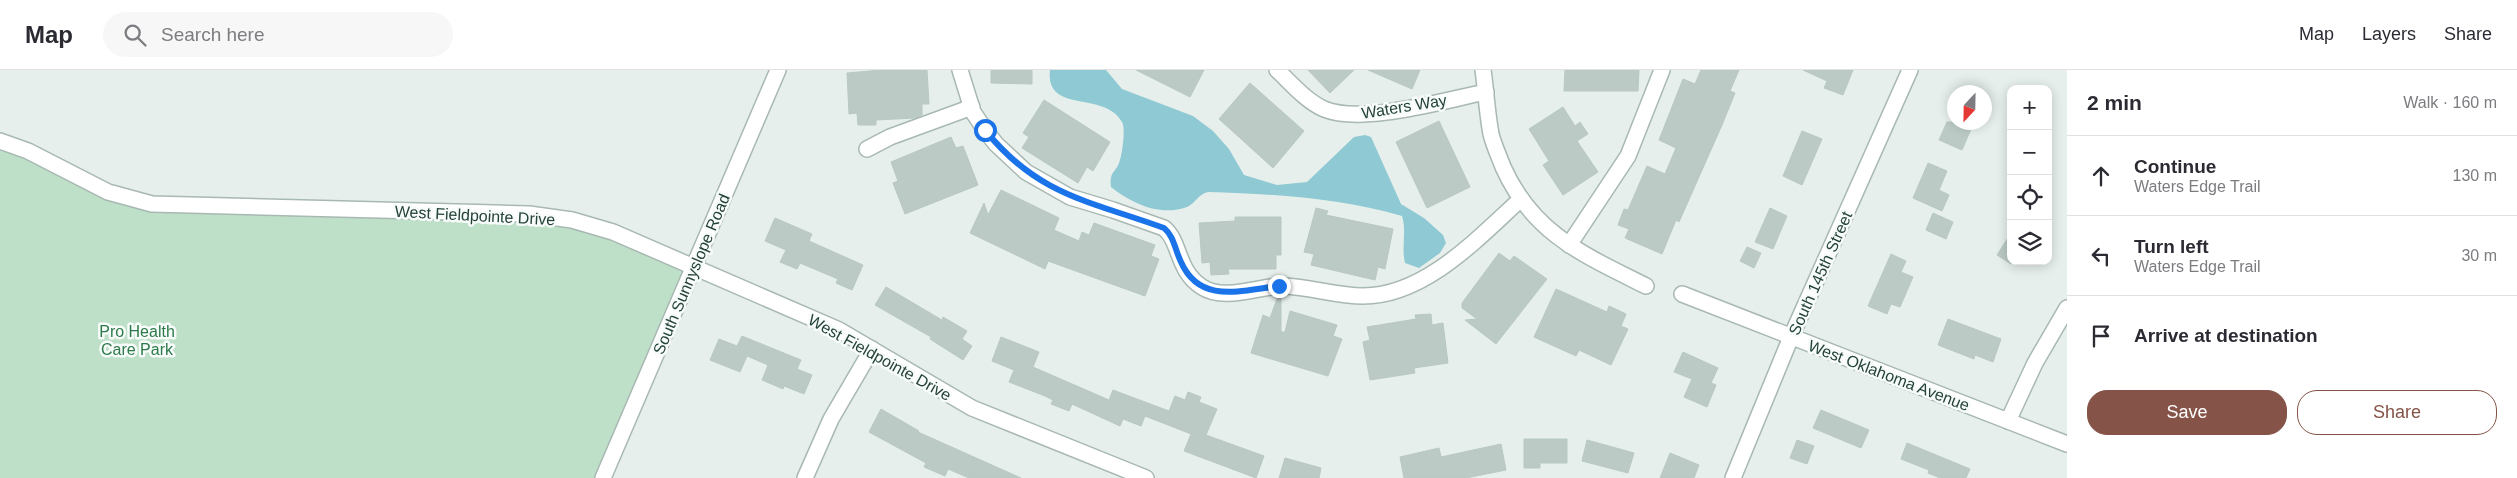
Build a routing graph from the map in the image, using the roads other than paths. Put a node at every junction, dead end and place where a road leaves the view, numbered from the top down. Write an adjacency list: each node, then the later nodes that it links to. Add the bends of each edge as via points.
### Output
1 (778, 70): 13 (street, South Sunnyslope Road)
2 (960, 70): 8 (street)
3 (1277, 70): 7 (street, Waters Way, via 1313,102 1338,113 1361,114 1405,108)
4 (1483, 70): 7 (street)
5 (1662, 70): 12 (street, via 1628,156)
6 (1910, 70): 17 (street, South 145th Street)
7 (1486, 92): 11 (street, via 1496,151)
8 (972, 107): 10 (street, via 890,136); 11 (street, via 996,144 1041,182 1070,197 1164,228 1170,233 1181,264 1193,280 1210,291 1279,286 1362,296 1413,286 1435,272)
9 (0, 142): 13 (street, West Fieldpointe Drive, via 28,151 108,192 152,204 529,214 572,220 612,232)
10 (867, 149)
11 (1521, 199): 12 (street, via 1549,231)
12 (1569, 245): 14 (street)
13 (693, 268): 18 (street, West Fieldpointe Drive, via 805,314); 21 (street, South Sunnyslope Road)
14 (1646, 286)
15 (1682, 294): 17 (street, West Oklahoma Avenue)
16 (2067, 308): 19 (street, via 2035,363)
17 (1790, 337): 19 (street, West Oklahoma Avenue); 24 (street, South 145th Street)
18 (872, 349): 22 (street, via 831,419); 23 (street, West Fieldpointe Drive, via 972,408)
19 (2008, 421): 20 (street, West Oklahoma Avenue)
20 (2067, 444)
21 (603, 478)
22 (805, 478)
23 (1146, 478)
24 (1733, 478)

